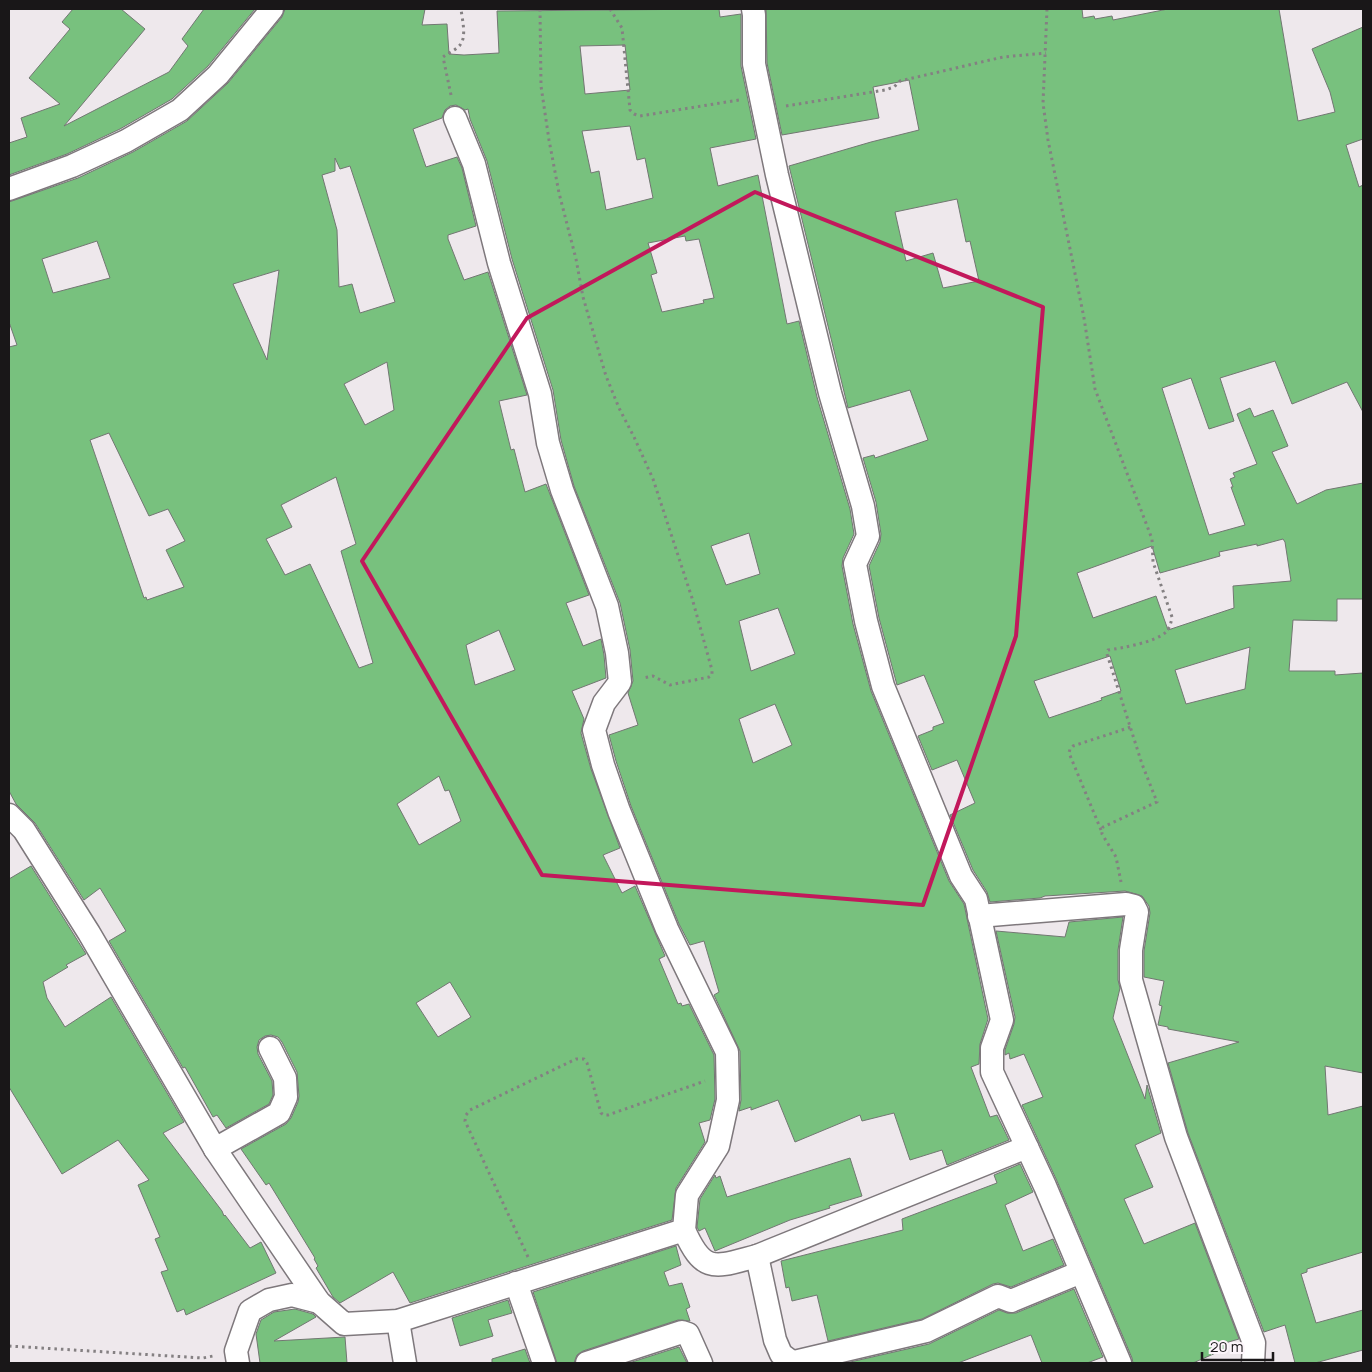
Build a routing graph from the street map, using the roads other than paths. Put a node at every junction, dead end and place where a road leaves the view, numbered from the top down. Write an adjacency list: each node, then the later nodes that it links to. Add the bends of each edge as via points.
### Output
1 (272, 9): 4 (street, via 218,75 180,110 126,141 72,166)
2 (753, 9): 6 (street, via 754,64 777,175 830,393 864,506 868,536 855,564 866,621 883,686 960,876 976,899)
3 (455, 118): 10 (street, via 474,164 499,263 540,394 548,443 562,490 607,606 620,682 604,703 594,730 603,765 618,811 667,929 726,1052 728,1100 718,1146 687,1195)
4 (9, 189)
5 (9, 815): 9 (street, via 24,830 89,933)
6 (979, 916): 8 (street, via 1002,1020 992,1048 992,1072); 23 (street, via 1126,904 1134,906 1137,912 1131,950 1131,980 1176,1137 1254,1343)
7 (270, 1048): 9 (street, via 284,1078 286,1098 279,1113)
8 (1027, 1148): 11 (street); 12 (street)
9 (215, 1149): 14 (street)
10 (684, 1230): 11 (street, via 692,1248 705,1262 722,1265); 13 (street)
11 (757, 1256): 21 (street, via 774,1340 781,1354)
12 (1081, 1272): 21 (street, via 1011,1301 998,1296 926,1331); 22 (street)
13 (526, 1280): 15 (street); 18 (street)
14 (319, 1302): 15 (street, via 344,1324); 16 (street, via 292,1294 269,1300 250,1311)
15 (398, 1321): 17 (street)
16 (237, 1357)
17 (405, 1363)
18 (544, 1363)
19 (587, 1363): 20 (street, via 682,1332 688,1334)
20 (701, 1363)
21 (791, 1363)
22 (1120, 1363)
23 (1253, 1363)

